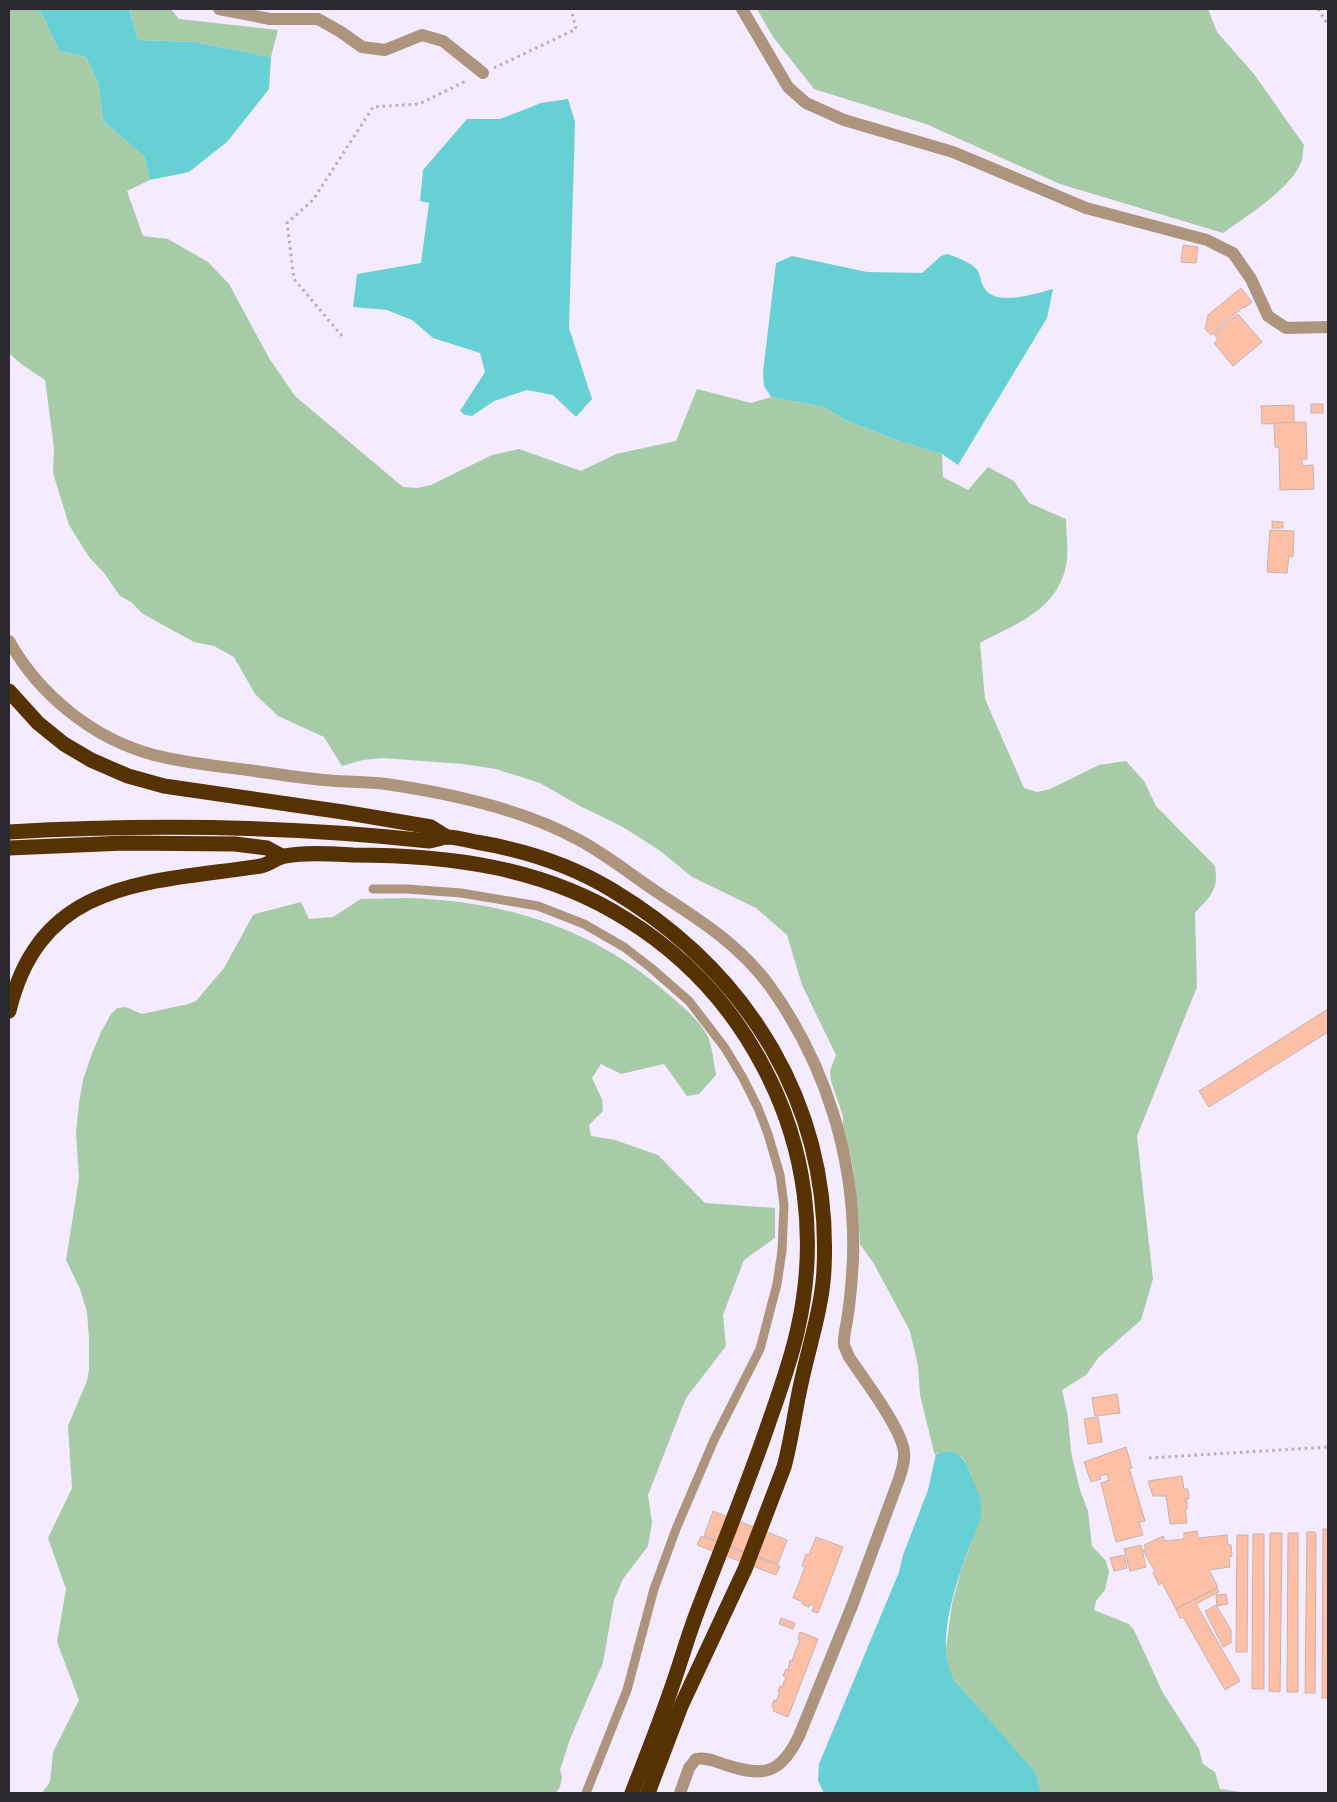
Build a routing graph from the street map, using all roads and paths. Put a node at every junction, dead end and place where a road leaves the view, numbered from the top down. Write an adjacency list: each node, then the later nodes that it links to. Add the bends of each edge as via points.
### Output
1 (219, 9): 6 (street, via 270,19 318,19 362,46 385,50 422,35 443,41)
2 (571, 9): 6 (path, via 576,29)
3 (742, 9): 7 (street, via 788,87 806,103 844,120 953,152 1086,208 1207,240 1232,253 1251,278 1268,316 1286,328)
4 (1318, 9): 5 (path)
5 (1328, 25)
6 (484, 73): 8 (path, via 420,104 373,107 313,200 287,223 294,279)
7 (1328, 327)
8 (342, 336)
9 (9, 642): 22 (street, via 38,684 59,703 101,732 132,748 185,762 421,790 516,813 552,826 602,854 725,938 764,979 793,1024 827,1094 838,1127 849,1184 853,1251 844,1347 895,1426 904,1450 904,1461 852,1606 790,1753 772,1769 756,1772 696,1759 689,1768)
10 (9, 691): 12 (highway, via 38,723 64,744 128,776 164,786 431,827)
11 (9, 832): 12 (highway, via 179,828 315,832 430,841)
12 (447, 837): 21 (highway, via 523,852 595,880 650,915 696,952 744,1004 771,1046 796,1098 817,1166 824,1221 824,1273 789,1450 745,1569 682,1706)
13 (9, 848): 14 (highway, via 235,844 267,848)
14 (282, 856): 16 (highway, via 261,866 132,886 80,906 61,919 37,945 18,979); 20 (highway, via 382,855 481,864 539,879 595,901 649,934 702,981 757,1054 784,1112 799,1162 806,1209 806,1273 798,1331 757,1457)
15 (373, 889): 19 (lane, via 461,893 538,906 574,919 624,947 689,1001 725,1048 758,1108 780,1175 784,1205 782,1251 760,1349 714,1440 676,1529 654,1589 627,1690)
16 (9, 1012)
17 (1328, 1447): 18 (path)
18 (1149, 1458)
19 (586, 1793)
20 (632, 1793)
21 (648, 1793)
22 (680, 1793)

